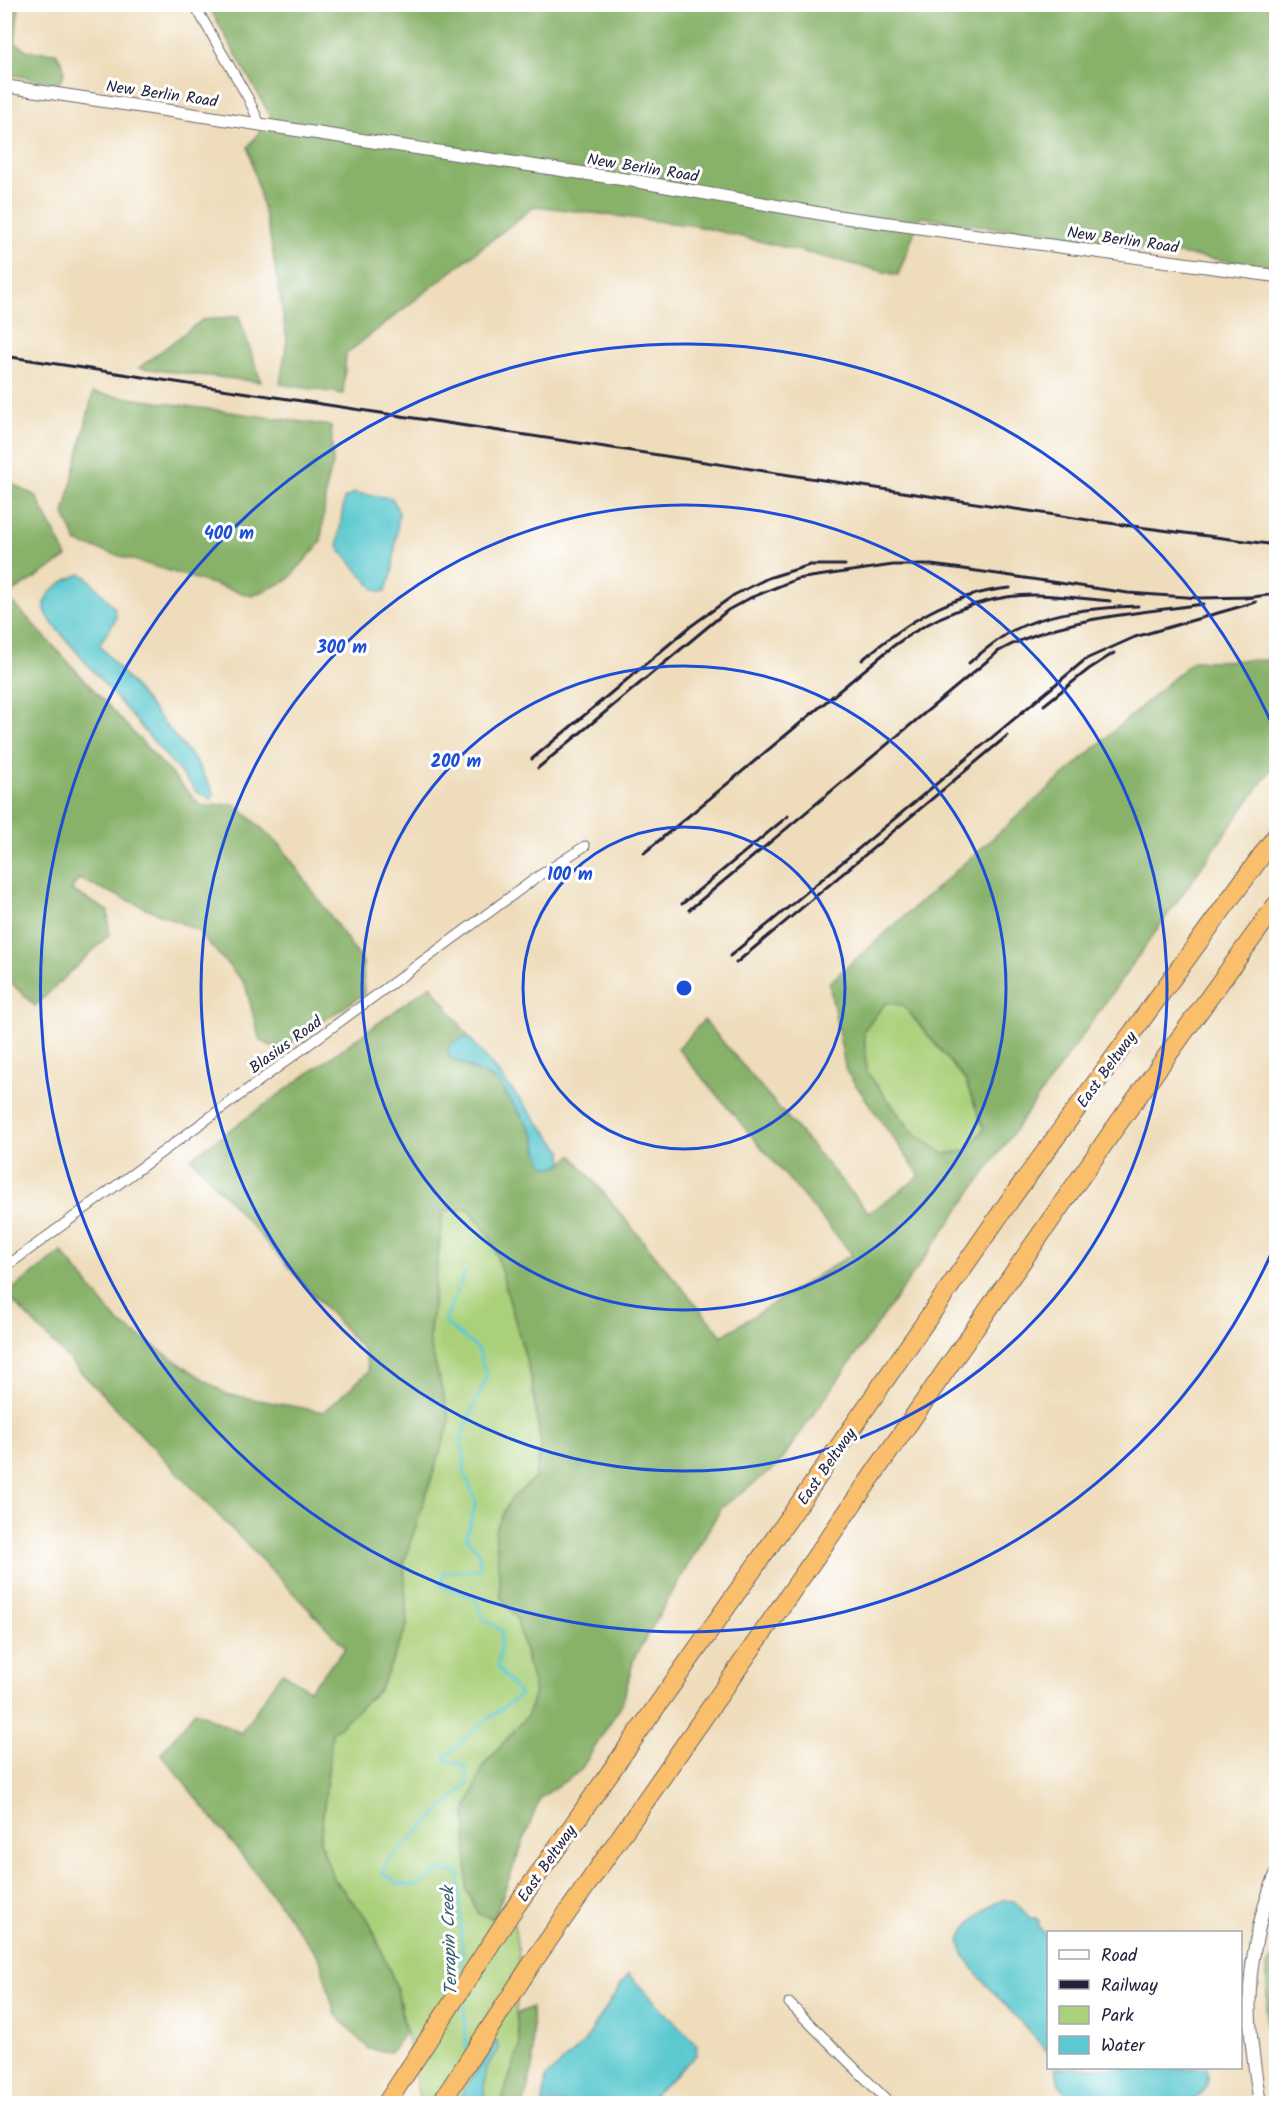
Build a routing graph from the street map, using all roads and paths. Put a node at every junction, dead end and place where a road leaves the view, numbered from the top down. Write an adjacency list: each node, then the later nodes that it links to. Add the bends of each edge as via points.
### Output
1 (195, 4): 3 (street)
2 (4, 86): 3 (street, New Berlin Road)
3 (260, 124): 4 (street, New Berlin Road, via 635,181 834,216)
4 (1276, 276)
5 (1276, 836): 11 (highway, East Beltway, via 1010,1200 511,1912)
6 (585, 846): 8 (street, Blasius Road)
7 (1276, 905): 12 (highway, via 1117,1125 533,1962)
8 (4, 1268)
9 (1276, 1874): 14 (street, via 1257,1936 1250,1991)
10 (789, 2003): 13 (street)
11 (389, 2099)
12 (440, 2103)
13 (891, 2103)
14 (1260, 2103)

